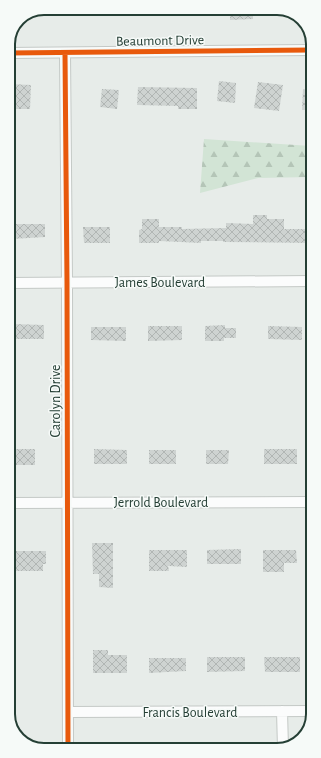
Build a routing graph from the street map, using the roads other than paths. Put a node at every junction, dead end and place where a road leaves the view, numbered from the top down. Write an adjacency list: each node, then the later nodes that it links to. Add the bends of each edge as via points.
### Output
1 (306, 50): 3 (street, Beaumont Drive)
2 (15, 53): 3 (street, Beaumont Drive)
3 (65, 53): 4 (street, Carolyn Drive)
4 (67, 282): 5 (street, James Boulevard); 6 (street, James Boulevard); 9 (street, Carolyn Drive)
5 (306, 282)
6 (15, 283)
7 (306, 502): 9 (street, Jerrold Boulevard)
8 (15, 503): 9 (street, Jerrold Boulevard)
9 (68, 503): 11 (street, Carolyn Drive)
10 (306, 711): 12 (street, Francis Boulevard)
11 (68, 712): 12 (street, Francis Boulevard); 14 (street, Carolyn Drive)
12 (282, 712): 13 (street)
13 (283, 742)
14 (68, 743)

